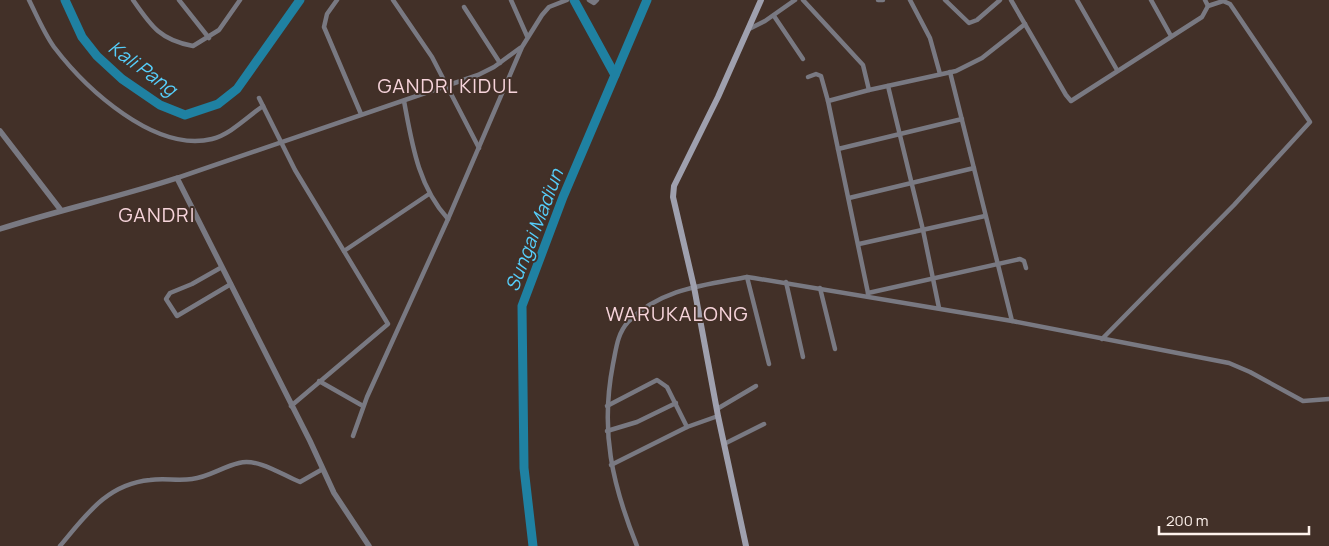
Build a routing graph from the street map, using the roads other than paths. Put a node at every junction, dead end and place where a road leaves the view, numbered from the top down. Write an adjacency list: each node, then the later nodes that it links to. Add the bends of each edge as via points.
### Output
1 (29, 0): 44 (street, via 53,46 80,78 140,125 174,140 199,141 229,131)
2 (133, 0): 30 (street, via 150,24 172,41 194,46)
3 (180, 0): 30 (street)
4 (240, 0): 30 (street, via 227,21)
5 (337, 0): 45 (street, via 327,14 324,27)
6 (393, 0): 38 (street)
7 (510, 0): 28 (street)
8 (567, 0): 28 (street, via 550,7)
9 (589, 0): 10 (street, via 594,4)
10 (597, 0)
11 (761, 0): 27 (main road)
12 (795, 0): 25 (street)
13 (803, 0): 40 (street, via 863,65)
14 (878, 0): 15 (street)
15 (882, 0)
16 (910, 0): 36 (street, via 930,38)
17 (944, 0): 18 (street, via 969,22 977,20)
18 (1000, 0)
19 (1011, 0): 26 (street)
20 (1077, 0): 34 (street)
21 (1151, 0): 29 (street)
22 (1205, 0): 23 (street)
23 (1208, 6): 29 (street, via 1202,17); 76 (street, via 1223,1 1230,4 1310,122 1234,205)
24 (464, 7): 33 (street)
25 (774, 16): 27 (street); 32 (street)
26 (1025, 24): 34 (street, via 1069,100 1079,98); 35 (street, via 982,58)
27 (747, 29): 71 (main road, via 674,186 675,211)
28 (527, 36): 31 (street)
29 (1171, 36): 34 (street)
30 (209, 38)
31 (522, 47): 33 (street); 50 (street)
32 (803, 59)
33 (500, 63): 38 (street)
34 (1117, 70)
35 (950, 72): 36 (street); 46 (street)
36 (940, 74): 39 (street)
37 (808, 77): 43 (street, via 820,76)
38 (448, 86): 42 (street); 50 (street)
39 (888, 86): 40 (street); 48 (street)
40 (869, 90): 43 (street)
41 (259, 98): 44 (street)
42 (404, 102): 45 (street); 55 (street, via 418,167)
43 (828, 102): 51 (street)
44 (263, 106): 49 (street)
45 (361, 114): 49 (street)
46 (962, 119): 48 (street); 52 (street)
47 (0, 131): 57 (street)
48 (899, 134): 51 (street); 54 (street)
49 (282, 142): 53 (street); 63 (street)
50 (479, 148): 59 (street)
51 (838, 149): 56 (street)
52 (974, 168): 54 (street); 58 (street)
53 (177, 178): 57 (street, via 97,202); 65 (street)
54 (911, 182): 56 (street); 61 (street)
55 (429, 194): 59 (street); 63 (street)
56 (849, 198): 62 (street)
57 (60, 209): 60 (street)
58 (985, 216): 61 (street); 64 (street)
59 (448, 219): 85 (street)
60 (0, 229)
61 (923, 230): 62 (street); 68 (street)
62 (859, 244): 73 (street)
63 (344, 251): 80 (street, via 388,324)
64 (997, 264): 66 (street, via 1020,259); 68 (street); 75 (street)
65 (222, 267): 70 (street); 70 (street, via 170,293 166,299 177,316)
66 (1026, 268)
67 (747, 277): 69 (street); 71 (street); 79 (street)
68 (932, 278): 73 (street); 74 (street)
69 (786, 282): 72 (street); 78 (street)
70 (231, 284): 84 (street)
71 (694, 287): 86 (street, via 674,292 652,304 625,326 617,345); 87 (main road)
72 (820, 288): 73 (street); 77 (street)
73 (868, 295): 74 (street)
74 (939, 308): 75 (street)
75 (1012, 321): 76 (street)
76 (1102, 338): 82 (street, via 1229,363 1303,401)
77 (835, 349)
78 (803, 357)
79 (769, 364)
80 (319, 381): 84 (street); 85 (street)
81 (756, 386): 87 (street)
82 (1329, 400)
83 (676, 403): 86 (street, via 667,387 653,380); 89 (street); 90 (street, via 637,422)
84 (292, 406): 94 (street)
85 (362, 406): 91 (street)
86 (607, 406): 90 (street)
87 (717, 413): 89 (street); 92 (main road)
88 (764, 424): 92 (street)
89 (687, 427): 93 (street)
90 (607, 431): 93 (street)
91 (353, 436)
92 (724, 444): 98 (main road)
93 (610, 465): 97 (street)
94 (321, 470): 95 (street, via 300,482 252,463 240,463 195,479 149,480 119,486); 96 (street)
95 (60, 546)
96 (369, 546)
97 (637, 546)
98 (746, 546)

